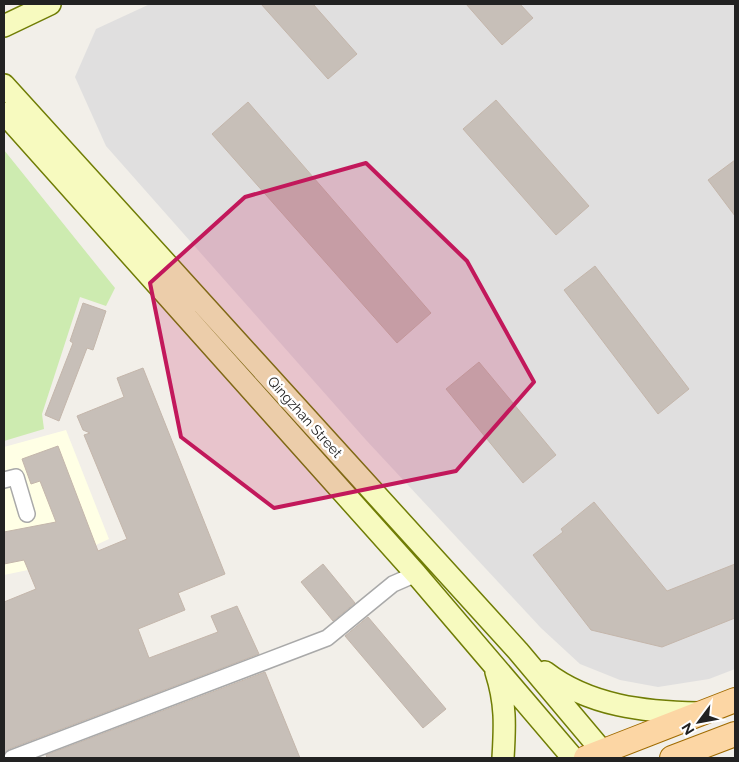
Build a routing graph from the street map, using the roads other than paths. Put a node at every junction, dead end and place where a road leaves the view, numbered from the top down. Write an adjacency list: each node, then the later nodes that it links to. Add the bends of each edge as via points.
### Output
1 (50, 4): 2 (street)
2 (4, 26)
3 (4, 85): 8 (street, Qingzhan Street)
4 (4, 113): 7 (street, Qingzhan Street)
5 (4, 480): 6 (street, via 16,477)
6 (27, 514)
7 (416, 574): 9 (street, Qingzhan Street); 14 (street, via 392,584 327,638)
8 (518, 651): 11 (street, via 560,684 588,698 662,712); 13 (street, Qingzhan Street)
9 (493, 665): 15 (street, via 503,695); 16 (street, Qingzhan Street)
10 (735, 700): 11 (main road)
11 (699, 713): 13 (main road)
12 (726, 738): 17 (main road); 18 (street)
13 (599, 756)
14 (12, 758)
15 (503, 758)
16 (573, 758)
17 (672, 758)
18 (699, 758)

